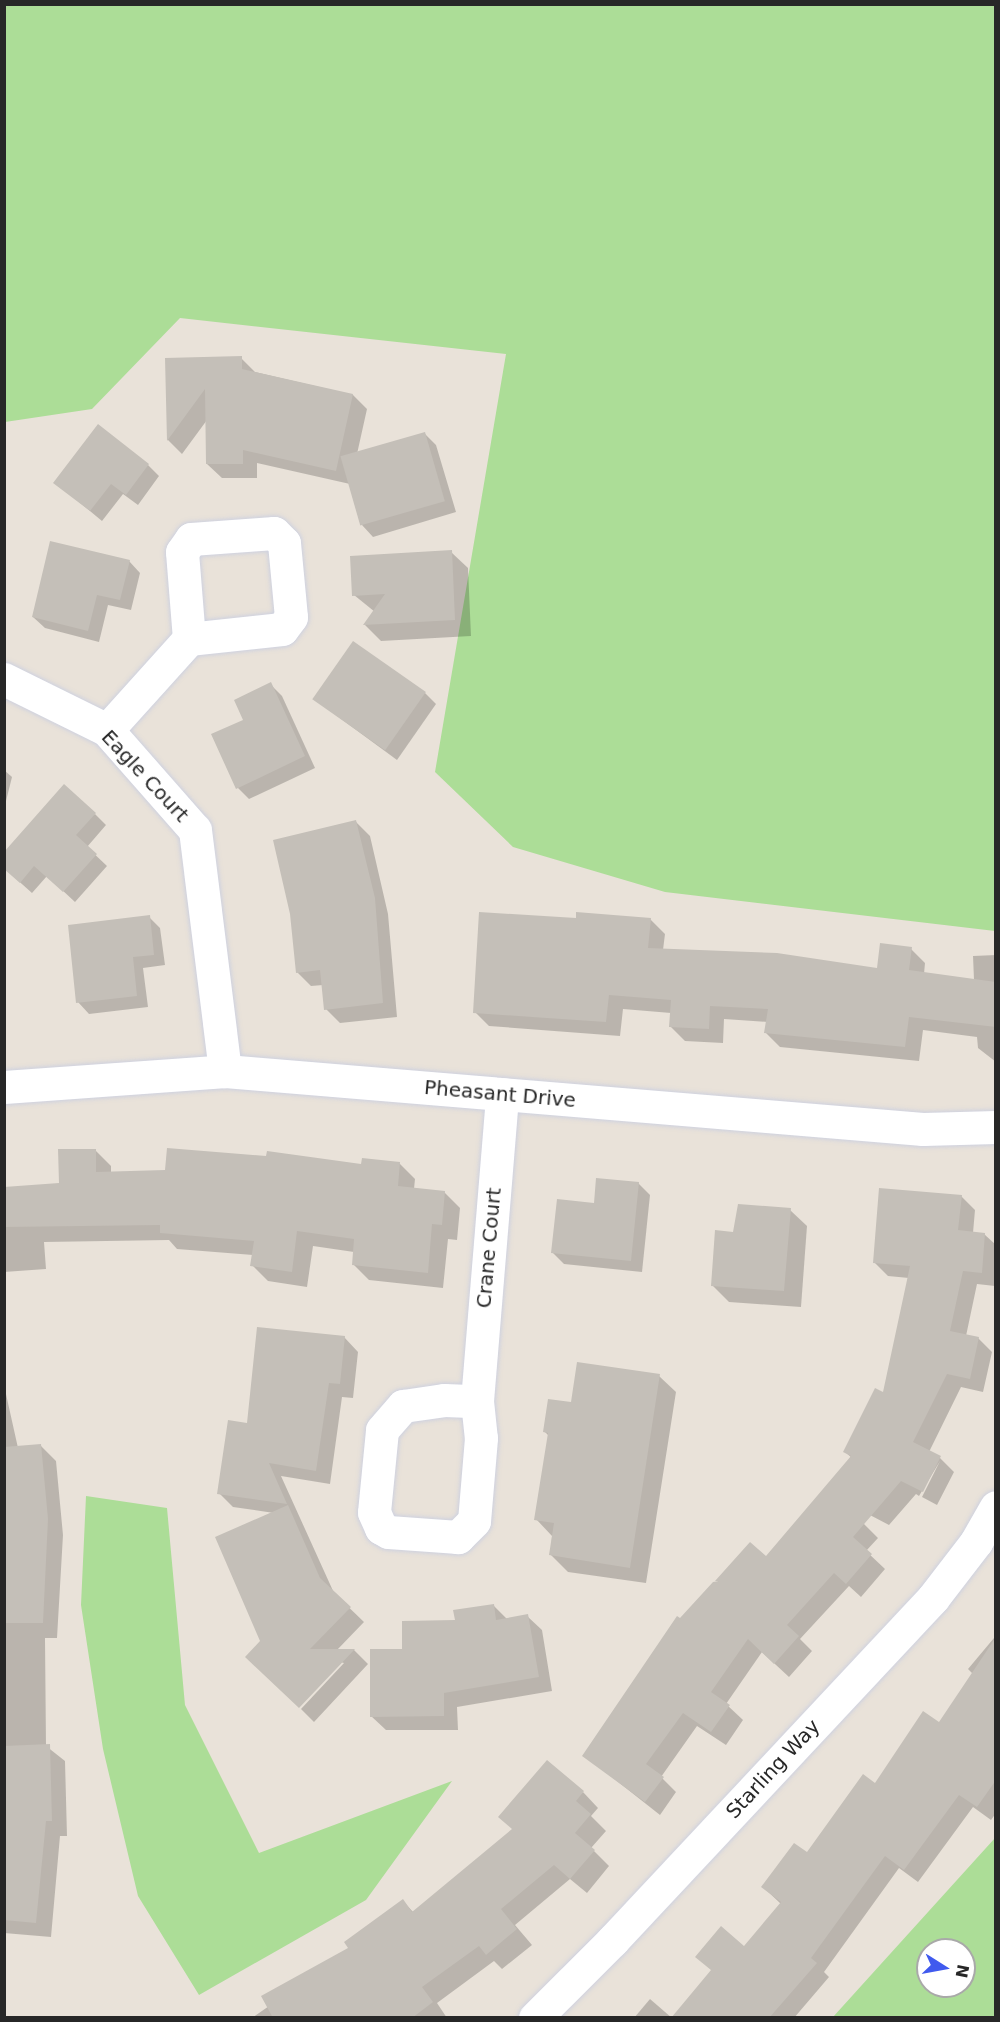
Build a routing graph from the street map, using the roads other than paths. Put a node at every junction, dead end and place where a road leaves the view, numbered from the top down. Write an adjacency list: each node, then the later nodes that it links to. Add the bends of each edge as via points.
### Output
1 (189, 639): 3 (street)
2 (4, 680): 3 (street, Eagle Court)
3 (107, 730): 4 (street, Eagle Court, via 195,830)
4 (225, 1071): 5 (street, Pheasant Drive); 6 (street, Pheasant Drive)
5 (4, 1087)
6 (502, 1094): 7 (street, Pheasant Drive, via 923,1129); 8 (street, Crane Court)
7 (996, 1127)
8 (477, 1401): 8 (street, Crane Court, via 403,1406 387,1420 380,1442 374,1503 381,1528 388,1532 458,1537 471,1528 482,1438)
9 (996, 1507): 10 (street, Starling Way, via 976,1542 933,1598)
10 (535, 2018)

